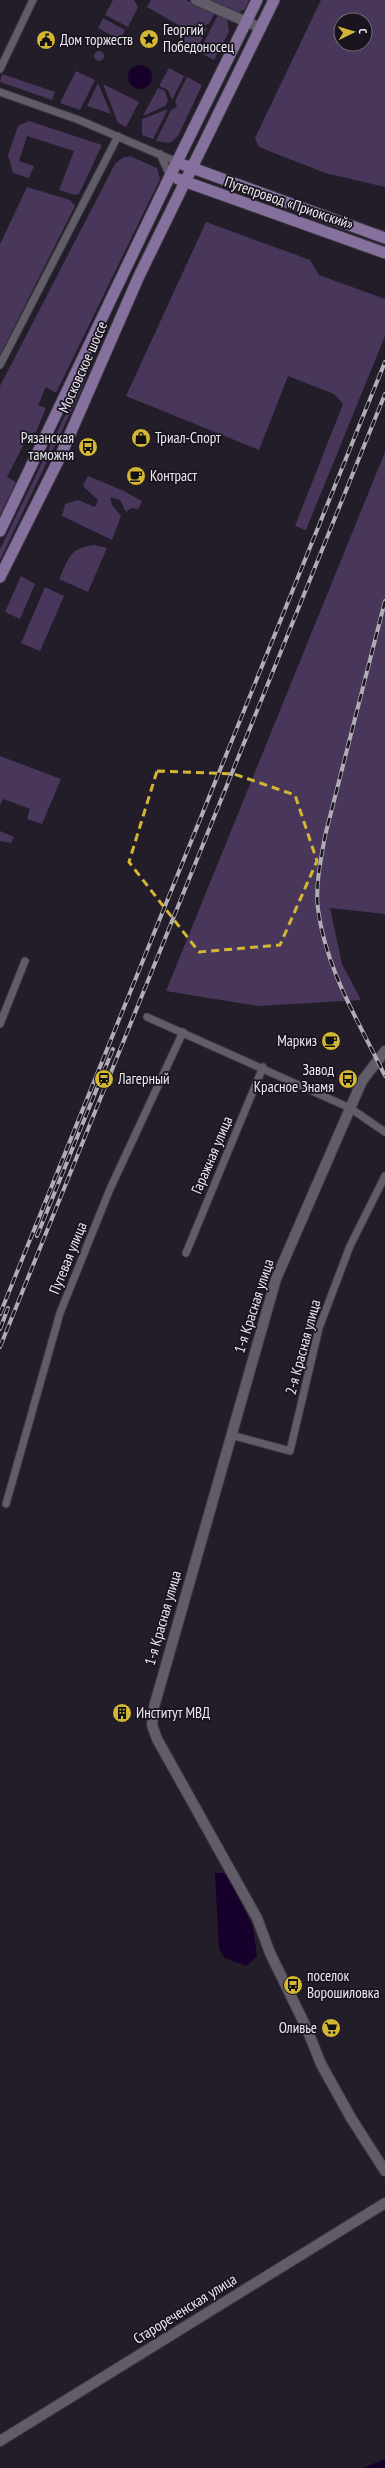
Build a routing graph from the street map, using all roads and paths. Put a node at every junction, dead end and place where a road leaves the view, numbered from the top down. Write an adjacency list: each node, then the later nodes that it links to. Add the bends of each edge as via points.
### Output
1 (33, 0): 7 (street)
2 (196, 0): 5 (street)
3 (257, 0): 5 (main road, Московское шоссе)
4 (274, 0): 6 (main road, Московское шоссе)
5 (246, 21): 6 (street); 11 (main road, Московское шоссе)
6 (261, 28): 12 (main road, Московское шоссе)
7 (0, 69)
8 (0, 92): 9 (street)
9 (118, 136): 10 (street); 17 (street)
10 (160, 153): 11 (street); 13 (street)
11 (176, 162): 12 (main road); 13 (main road, Московское шоссе)
12 (191, 168): 14 (main road, Московское шоссе); 15 (main road, Путепровод «Приокский»)
13 (170, 176): 14 (main road, Путепровод «Приокский»); 18 (main road, Московское шоссе)
14 (184, 182): 16 (main road, Путепровод «Приокский»); 19 (main road, Московское шоссе, via 139,276 60,457)
15 (385, 238)
16 (385, 253)
17 (0, 365)
18 (0, 531)
19 (0, 577)
20 (25, 961): 22 (street)
21 (147, 1017): 23 (street)
22 (0, 1024)
23 (183, 1032): 25 (street); 31 (street, Путевая улица, via 110,1189 60,1313)
24 (385, 1051): 26 (street, 1-я Красная улица, via 362,1080)
25 (263, 1067): 26 (street); 29 (street, Гаражная улица)
26 (350, 1108): 27 (street); 30 (street, 1-я Красная улица, via 276,1279)
27 (385, 1132)
28 (385, 1176): 30 (street, 2-я Красная улица, via 350,1246 319,1328 290,1451)
29 (186, 1253)
30 (231, 1435): 32 (street, 1-я Красная улица, via 154,1707 152,1725 156,1739 257,1918 272,1958 321,2064)
31 (6, 1504)
32 (385, 2171)
33 (385, 2203): 34 (street, Старореченская улица)
34 (0, 2441)

